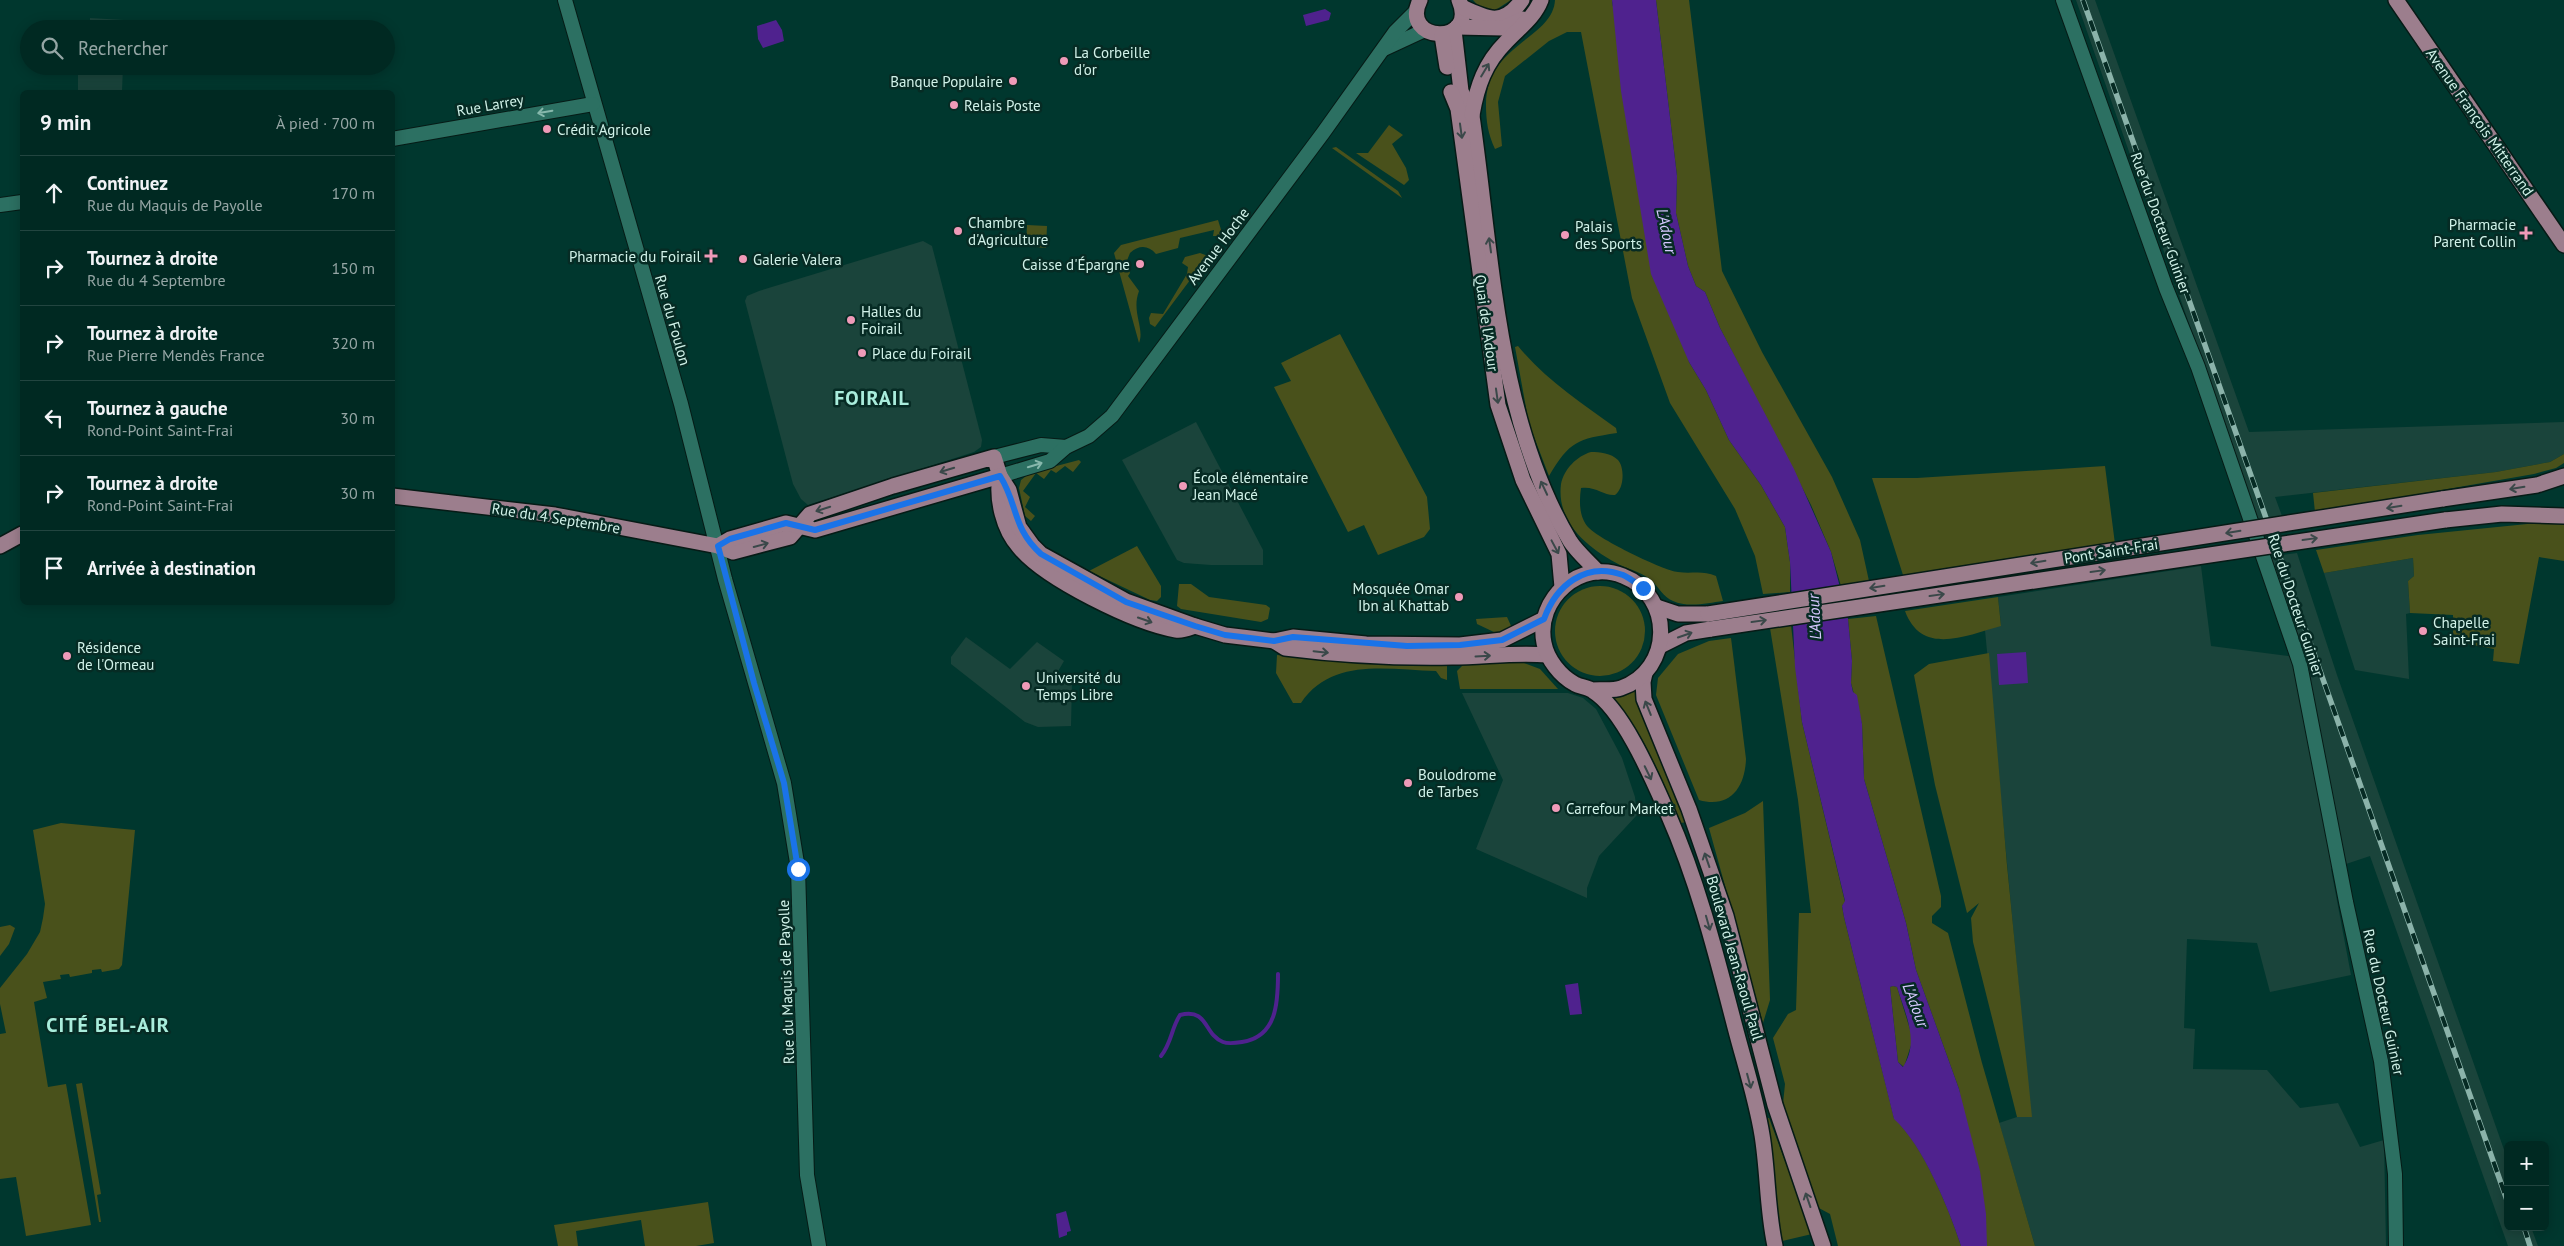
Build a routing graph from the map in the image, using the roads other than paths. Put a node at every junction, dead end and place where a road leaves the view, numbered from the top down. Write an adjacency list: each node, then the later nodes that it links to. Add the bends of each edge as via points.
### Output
1 (564, 0): 11 (street, Rue du Foulon)
2 (1522, 0): 5 (main road, via 1514,12 1498,19 1481,17)
3 (2063, 0): 40 (street, Rue du Docteur Guinier, via 2166,288 2198,367 2300,664 2381,1062 2395,1174)
4 (2396, 0): 16 (main road, Avenue François Mitterrand)
5 (1460, 3): 9 (main road, via 1462,18)
6 (1418, 5): 8 (main road, via 1420,25); 10 (street, Avenue Hoche)
7 (1538, 7): 9 (main road, via 1504,28); 12 (main road, one-way to 7, via 1481,76 1504,43)
8 (1425, 30): 9 (main road); 10 (street, Avenue Hoche)
9 (1449, 35): 12 (main road, via 1461,91); 28 (main road, Quai de l'Adour, one-way to 28, via 1451,91 1458,109 1498,405 1523,480 1558,554)
10 (1383, 50): 17 (street, Avenue Hoche, via 1112,416 1089,436)
11 (593, 104): 13 (street, Rue Larrey, one-way to 13); 26 (street, Rue du Foulon, via 681,404)
12 (1472, 116): 27 (main road, Quai de l'Adour, one-way to 12, via 1571,543 1538,475 1524,436 1499,315)
13 (395, 138)
14 (20, 202): 15 (street)
15 (0, 205)
16 (2564, 245)
17 (1066, 447): 18 (street, via 1041,445); 19 (street, Avenue Hoche, one-way to 17, via 1050,461)
18 (994, 458): 19 (main road); 23 (main road, one-way to 23, via 893,486 810,514)
19 (1000, 476): 23 (main road, via 815,530); 32 (main road, via 997,493 1018,546 1030,558 1095,598 1128,614 1176,630 1195,626 1225,635)
20 (2564, 476): 31 (main road, Pont Saint-Frai, one-way to 31, bridge, via 2537,485)
21 (395, 496): 26 (main road, Rue du 4 Septembre, via 554,515)
22 (2564, 516): 31 (main road, Pont Saint-Frai, one-way to 22, bridge, via 2445,520 2502,514)
23 (800, 527): 26 (main road, via 786,523 730,539)
24 (20, 535): 25 (main road)
25 (0, 546)
26 (718, 546): 37 (street, Rue du Maquis de Payolle, via 784,783 794,837 803,967 807,1175)
27 (1598, 572): 28 (main road, via 1579,576); 29 (main road, via 1622,575 1643,588)
28 (1562, 587): 30 (main road, via 1550,602)
29 (1657, 607): 31 (main road, Pont Saint-Frai); 33 (main road, via 1662,626)
30 (1544, 619): 32 (main road, via 1502,640 1460,645 1374,644 1293,637); 34 (main road, via 1544,644)
31 (1710, 621): 33 (main road, Pont Saint-Frai, one-way to 31)
32 (1274, 641): 34 (main road, one-way to 34, via 1285,648 1365,656)
33 (1660, 646): 35 (main road)
34 (1548, 655): 36 (main road, via 1566,678)
35 (1645, 673): 36 (main road, via 1621,688); 39 (main road, Boulevard Jean-Raoul Paul, one-way to 35, via 1775,1105 1726,916 1689,808 1644,699 1642,682)
36 (1592, 690): 38 (main road, Boulevard Jean-Raoul Paul, one-way to 38, via 1615,710 1622,722 1668,814 1708,922 1758,1114)
37 (818, 1246)
38 (1775, 1246)
39 (1823, 1246)
40 (2396, 1246)

